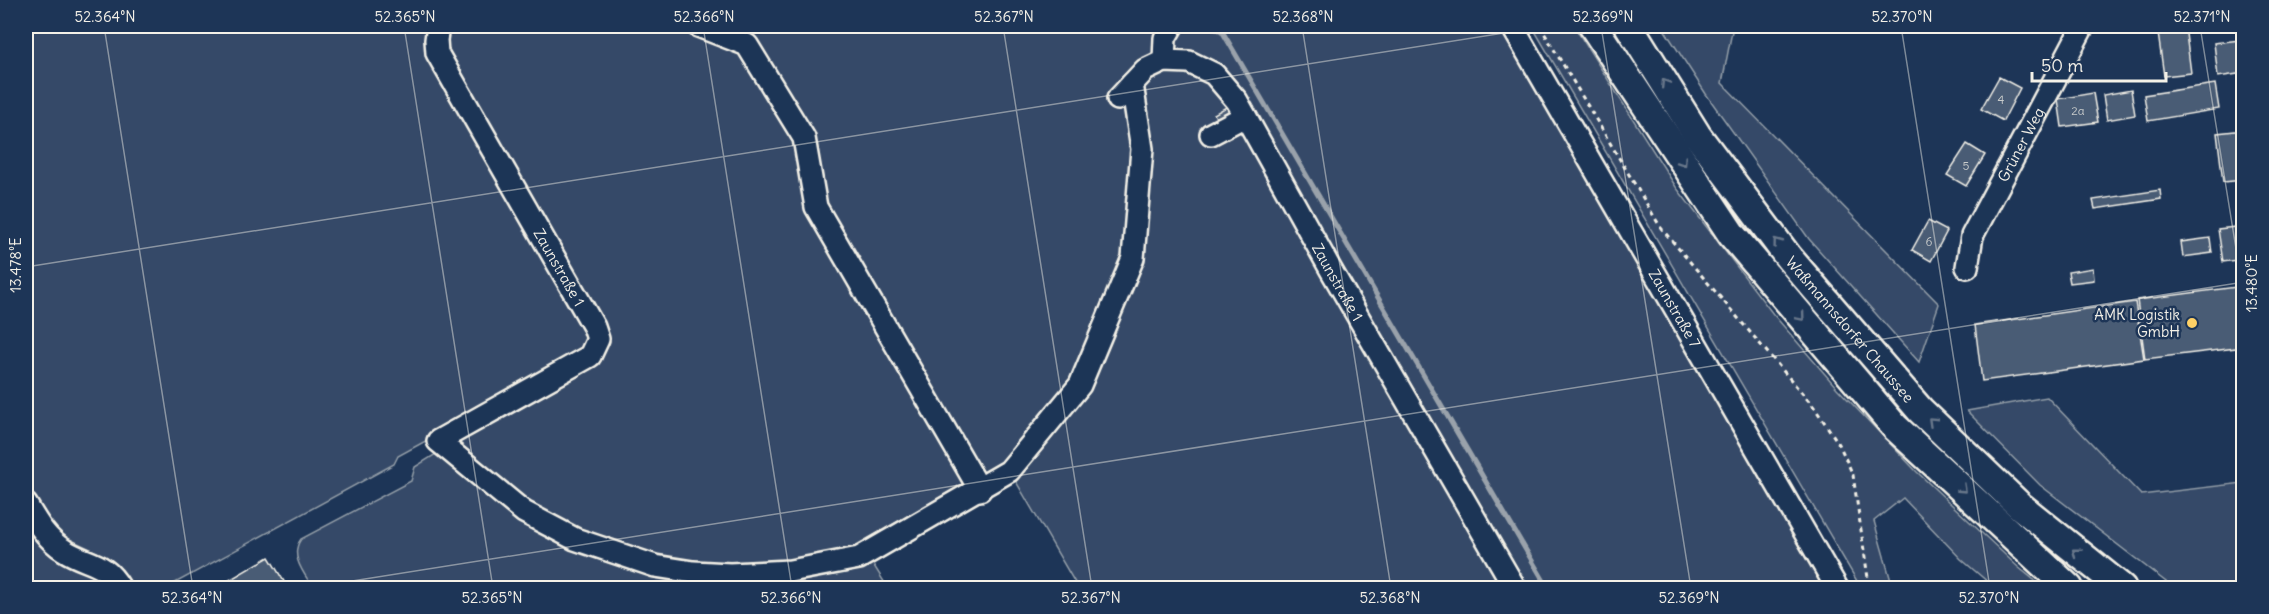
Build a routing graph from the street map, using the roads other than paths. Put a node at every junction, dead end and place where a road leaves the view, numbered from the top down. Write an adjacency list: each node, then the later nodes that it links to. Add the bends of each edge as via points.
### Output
1 (438, 26): 13 (street, Zaunstraße 1, via 437,53 441,61 598,339 590,356 438,441 524,512 575,539 656,566 693,572 790,571 859,558)
2 (698, 26): 8 (street)
3 (1172, 26): 9 (street, via 1165,38)
4 (1512, 26): 17 (street, Zaunstraße 7)
5 (1593, 26): 18 (main road, Waßmannsdorfer Chaussee, one-way to 18, via 1732,235 1895,426)
6 (1629, 26): 19 (main road, Waßmannsdorfer Chaussee, one-way to 6, via 2020,506 1912,401 1789,258 1697,135)
7 (2083, 26): 12 (street, Grüner Weg, via 1972,236)
8 (745, 35): 13 (street, via 804,138 816,207)
9 (1164, 61): 10 (street, Zaunstraße 1, via 1189,62 1214,74); 13 (street, via 1145,70 1125,91 1142,149 1132,258 1080,385 1009,471)
10 (1245, 116): 11 (street); 16 (street, Zaunstraße 1)
11 (1211, 134)
12 (1967, 267)
13 (980, 490)
14 (26, 504): 15 (street, via 51,540 103,568)
15 (120, 588)
16 (1515, 588)
17 (1837, 588)
18 (2070, 588)
19 (2122, 588)

